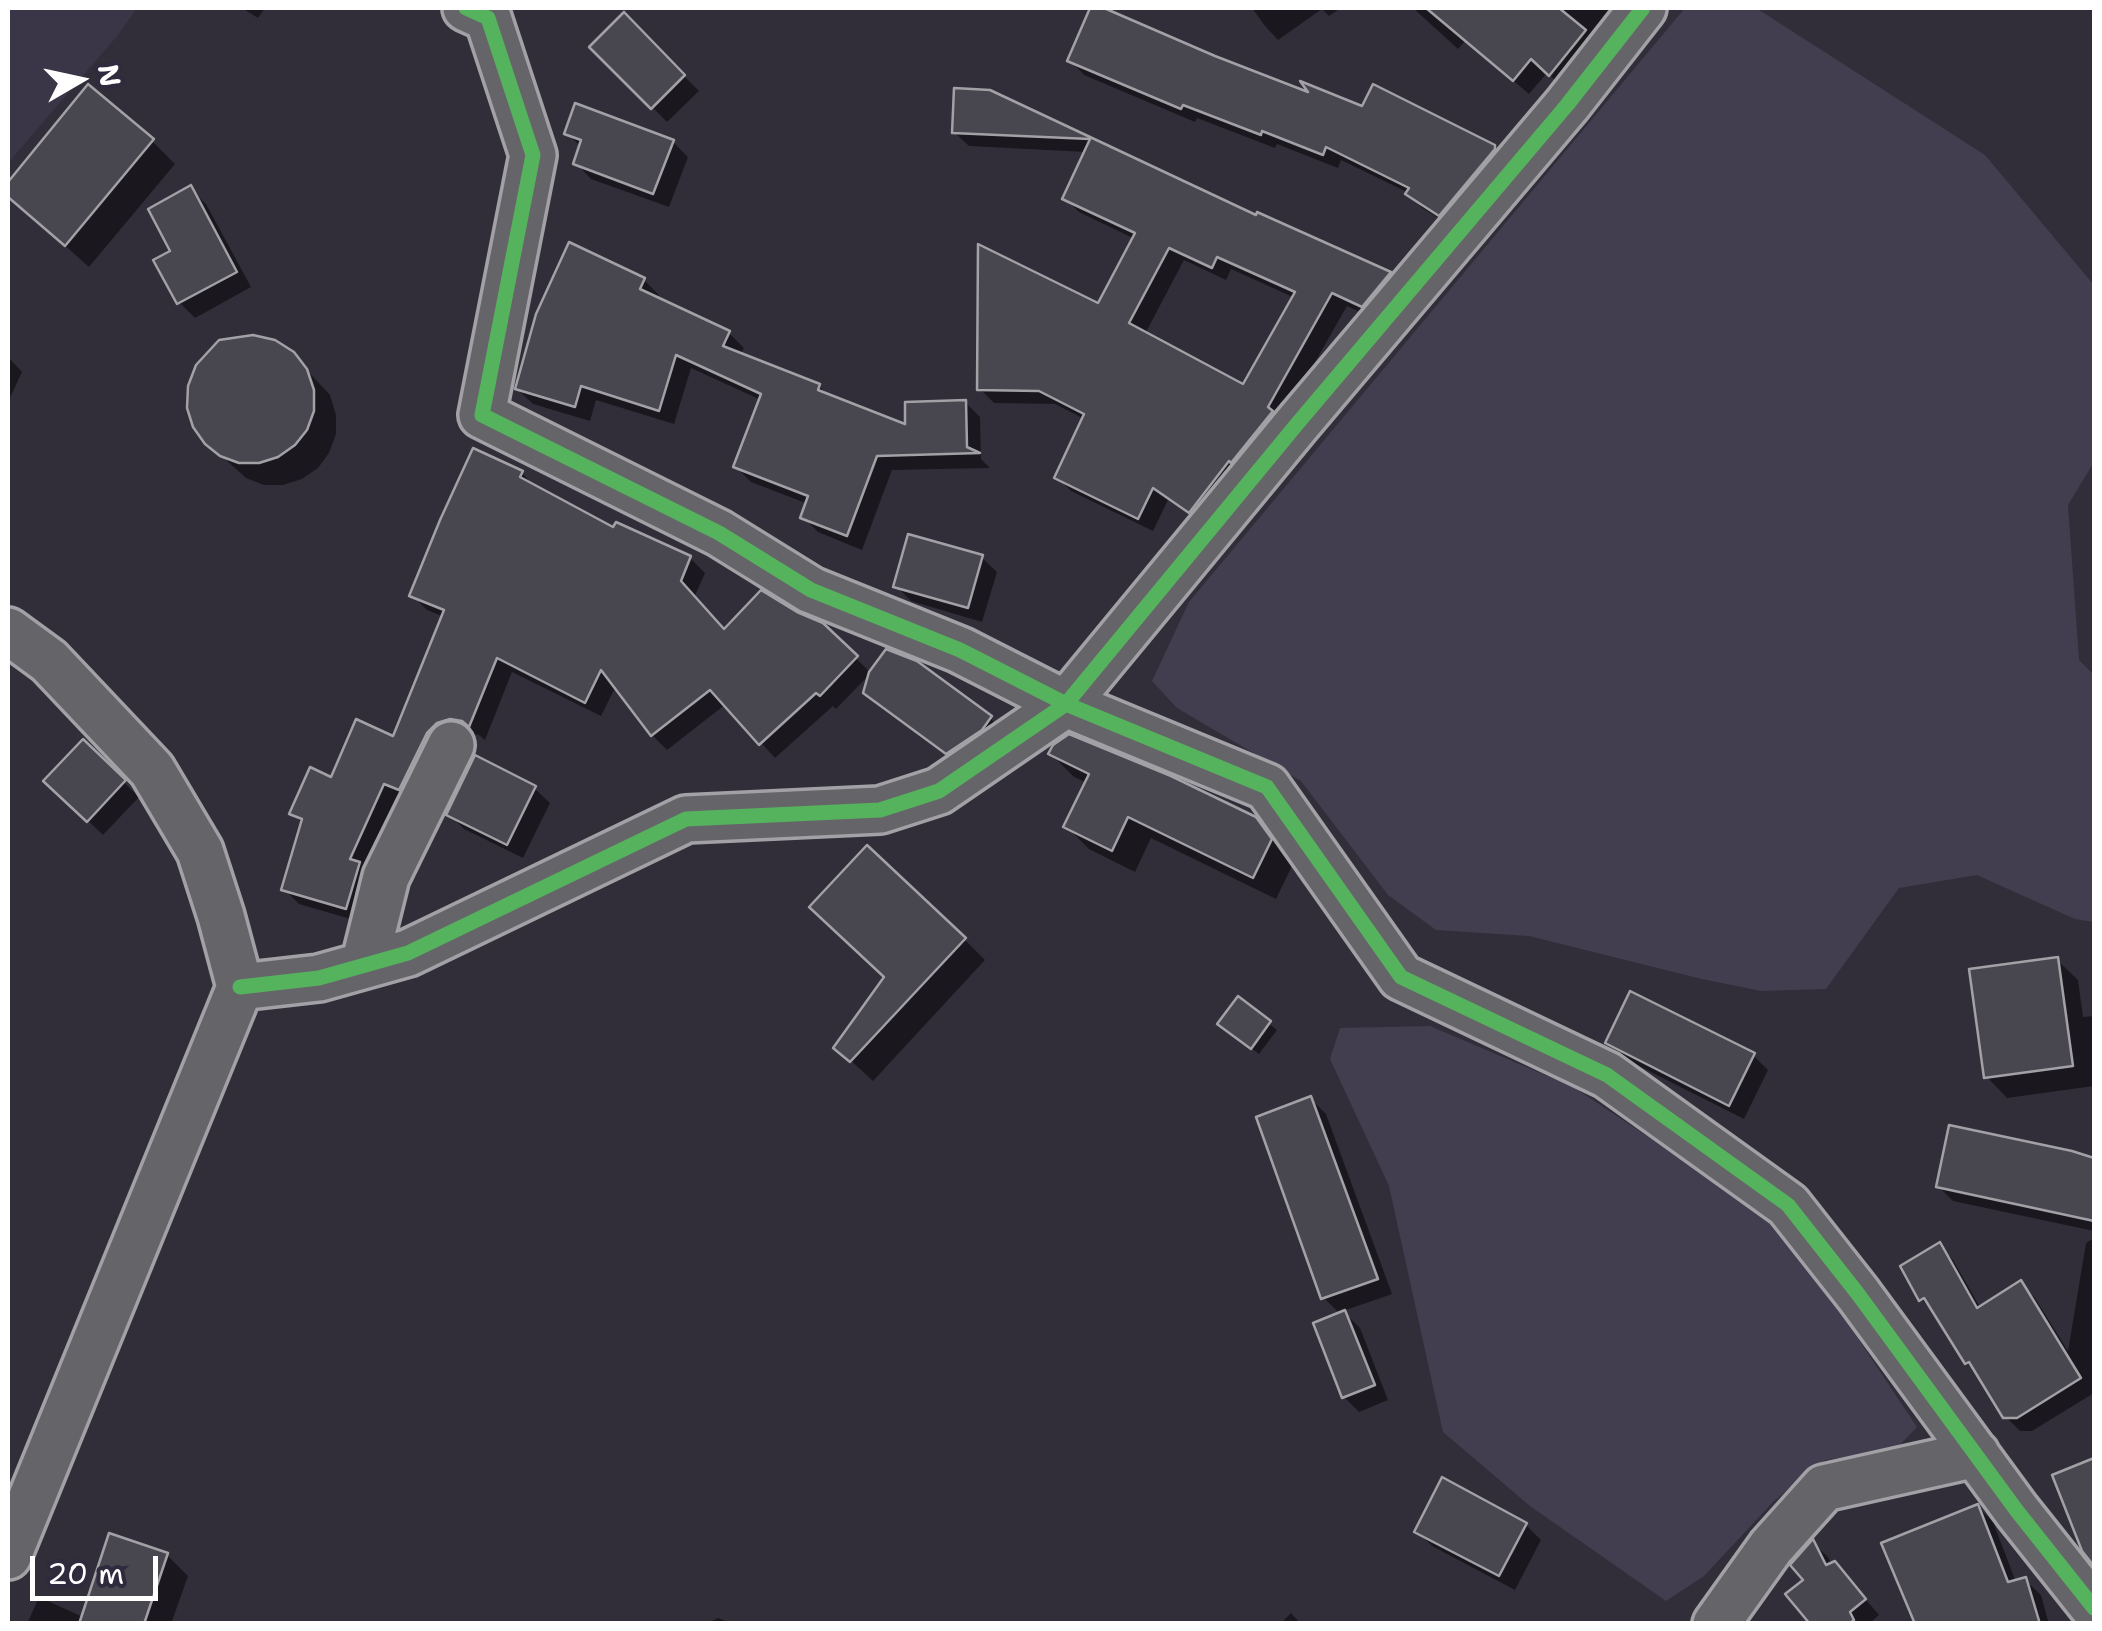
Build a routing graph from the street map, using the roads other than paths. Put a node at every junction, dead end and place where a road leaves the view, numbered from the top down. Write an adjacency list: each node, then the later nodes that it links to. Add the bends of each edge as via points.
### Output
1 (466, 8): 4 (street, via 488,18 533,155 482,415 719,533 811,590 960,650)
2 (1643, 8): 4 (street)
3 (8, 630): 7 (street, via 48,661 152,770 200,851)
4 (1066, 704): 6 (street, via 939,791 880,810 686,819 408,953); 8 (street, via 1267,787 1400,977 1606,1075 1788,1205)
5 (451, 746): 6 (street, via 386,877)
6 (364, 965): 7 (street)
7 (240, 987): 9 (street)
8 (1976, 1454): 10 (street); 11 (street, via 1824,1488)
9 (8, 1556)
10 (2094, 1608)
11 (1716, 1624)

